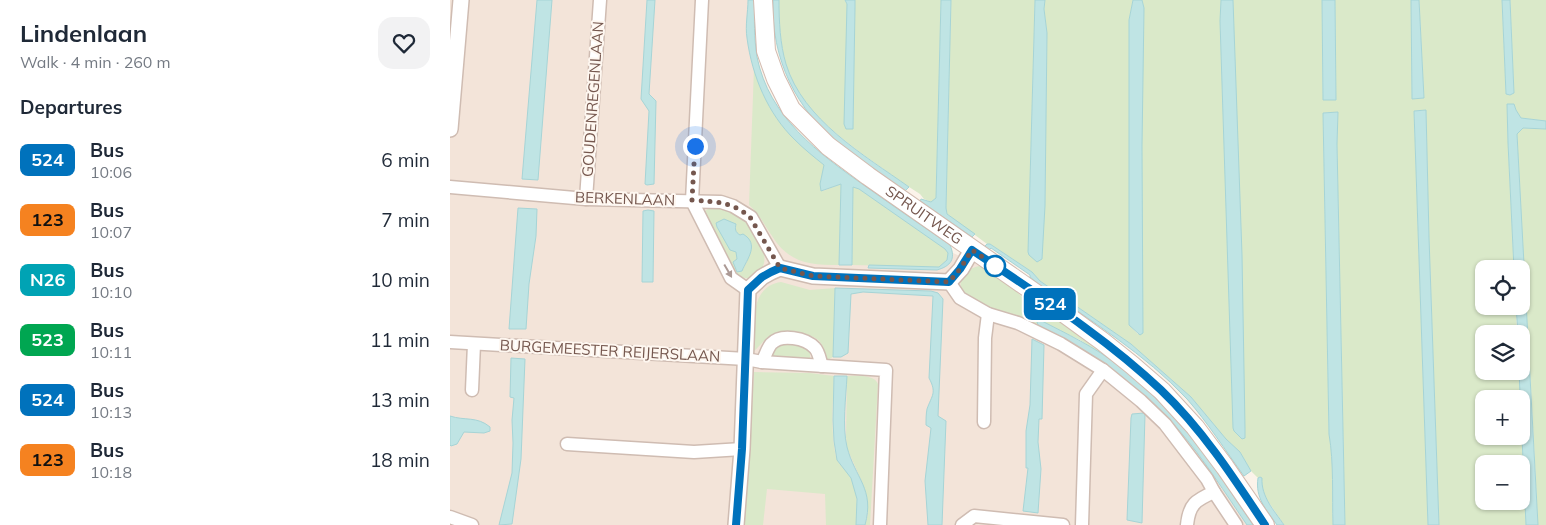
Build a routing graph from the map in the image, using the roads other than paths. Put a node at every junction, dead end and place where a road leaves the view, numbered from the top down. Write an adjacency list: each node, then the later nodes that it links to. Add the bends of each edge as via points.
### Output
1 (461, 0): 5 (street)
2 (600, 0): 7 (street, GOUDENREGENLAAN)
3 (702, 0): 8 (street)
4 (763, 0): 9 (main road, SPRUITWEG, via 766,50 791,109 828,146)
5 (450, 128)
6 (450, 187): 7 (street, BERKENLAAN)
7 (586, 198): 8 (street, BERKENLAAN)
8 (692, 200): 10 (street, via 720,202 743,211 750,217); 12 (street, BERKENLAAN, one-way to 12, via 731,278)
9 (972, 250): 11 (street); 34 (main road, SPRUITWEG, via 1102,341 1162,391 1225,466)
10 (780, 268): 11 (street, via 813,276); 12 (street, via 762,277)
11 (949, 282): 13 (street, via 960,298)
12 (748, 290): 16 (street)
13 (988, 314): 19 (street, via 1018,323 1062,344); 21 (street)
14 (450, 342): 15 (street, BURGEMEESTER REIJERSLAAN)
15 (474, 344): 16 (street, BURGEMEESTER REIJERSLAAN); 20 (street)
16 (746, 359): 17 (street, BURGEMEESTER REIJERSLAAN); 23 (street)
17 (762, 362): 18 (street, BURGEMEESTER REIJERSLAAN); 18 (street, via 772,343 791,338 804,340 816,348)
18 (822, 366): 28 (street, BURGEMEESTER REIJERSLAAN, via 886,370)
19 (1103, 370): 24 (street, via 1164,424); 31 (street, via 1086,394)
20 (472, 390)
21 (984, 422)
22 (567, 444): 23 (street, via 694,452)
23 (742, 449): 27 (street)
24 (1214, 492): 32 (street, via 1198,499 1188,514); 33 (street)
25 (450, 517): 26 (street)
26 (472, 525)
27 (736, 525)
28 (880, 525)
29 (962, 525): 30 (street, via 974,516)
30 (1063, 525)
31 (1082, 525)
32 (1187, 525)
33 (1236, 525)
34 (1265, 525)

